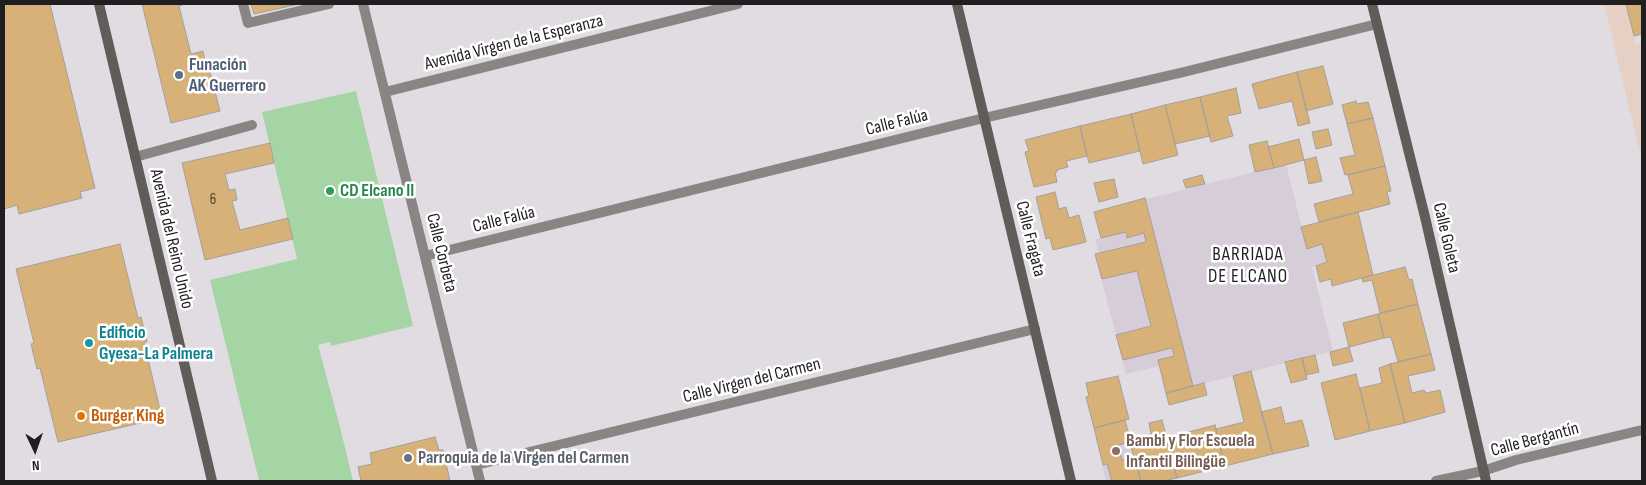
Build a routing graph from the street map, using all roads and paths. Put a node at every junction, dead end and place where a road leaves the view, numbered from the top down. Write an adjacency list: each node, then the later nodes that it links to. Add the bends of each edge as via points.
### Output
1 (99, 4): 12 (street, Avenida del Reino Unido)
2 (243, 4): 3 (street, via 248,23)
3 (329, 4)
4 (363, 4): 9 (street, Calle Corbeta)
5 (738, 4): 9 (street, Avenida Virgen de la Esperanza)
6 (957, 4): 10 (street, Calle Fragata)
7 (1372, 4): 8 (street, Calle Goleta)
8 (1377, 24): 10 (street, Calle Falúa); 17 (street, Calle Goleta)
9 (385, 92): 13 (street, Calle Corbeta)
10 (984, 118): 13 (street, Calle Falúa); 14 (street, Calle Fragata)
11 (252, 125): 12 (street)
12 (135, 157): 18 (street, Avenida del Reino Unido)
13 (425, 256): 16 (street, Calle Corbeta)
14 (1034, 329): 16 (street, Calle Virgen del Carmen); 20 (street, Calle Fragata)
15 (1642, 430): 17 (street, Calle Bergantín, via 1516,460)
16 (476, 465): 19 (street, Calle Corbeta)
17 (1484, 471): 21 (street, Calle Bergantín); 22 (street, Calle Goleta)
18 (212, 481)
19 (480, 481)
20 (1071, 481)
21 (1436, 481)
22 (1486, 481)

